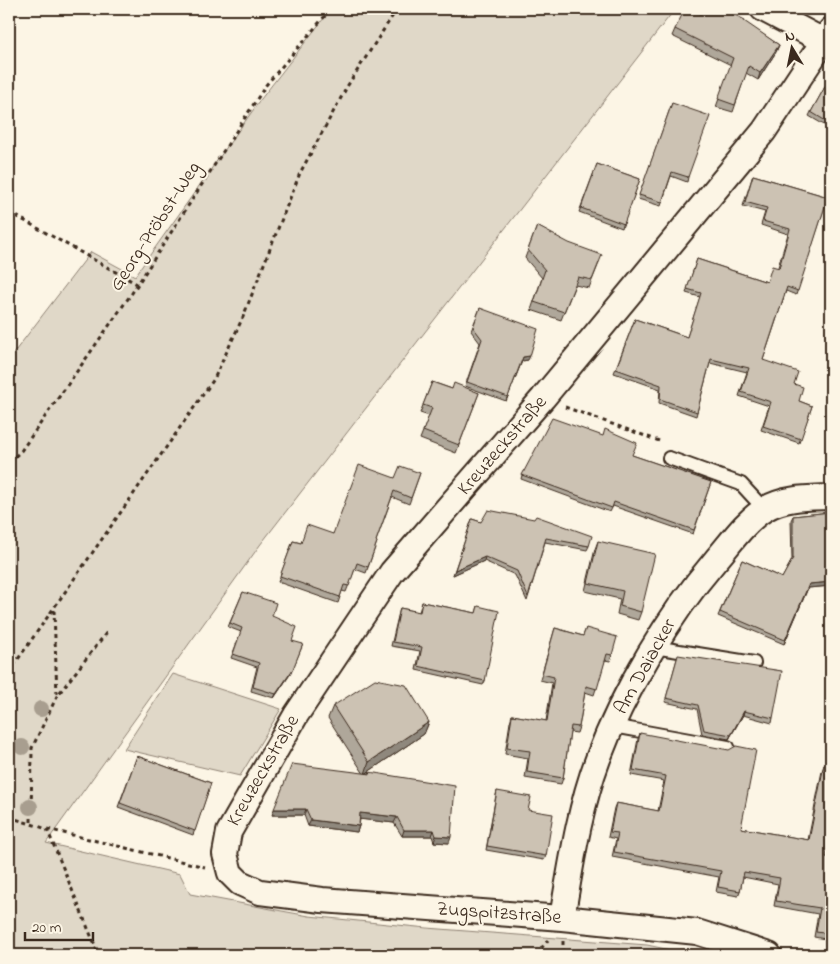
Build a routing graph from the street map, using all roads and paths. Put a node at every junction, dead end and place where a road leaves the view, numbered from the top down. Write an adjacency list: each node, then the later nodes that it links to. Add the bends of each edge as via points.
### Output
1 (331, 9): 6 (path, Georg-Pröbst-Weg, via 266,85)
2 (397, 9): 11 (path, via 348,85 300,173 243,317 214,378)
3 (763, 9): 4 (street)
4 (829, 38): 22 (street, Kreuzeckstraße, via 764,131 543,398 392,572 296,715 229,832 225,854)
5 (9, 212): 6 (path)
6 (137, 284): 8 (path, Georg-Pröbst-Weg, via 22,450)
7 (669, 458): 10 (lane, via 742,484)
8 (9, 462)
9 (831, 497): 10 (street, Am Daiacker, via 800,498)
10 (764, 509): 13 (street, Am Daiacker, via 689,592)
11 (54, 610): 15 (path); 16 (path)
12 (107, 632): 16 (path)
13 (654, 647): 14 (lane); 17 (street, Am Daiacker)
14 (754, 663)
15 (9, 672)
16 (57, 696): 20 (path, via 32,748)
17 (613, 726): 18 (lane); 23 (street, Am Daiacker, via 598,759 582,817)
18 (728, 747)
19 (9, 816): 20 (path)
20 (31, 822): 21 (path)
21 (47, 828): 22 (path); 25 (path)
22 (230, 873): 23 (street, Zugspitzstraße, via 240,883 260,892)
23 (562, 918): 24 (street, Zugspitzstraße, via 697,932)
24 (741, 950): 26 (street, Zugspitzstraße)
25 (99, 955)
26 (769, 955)

